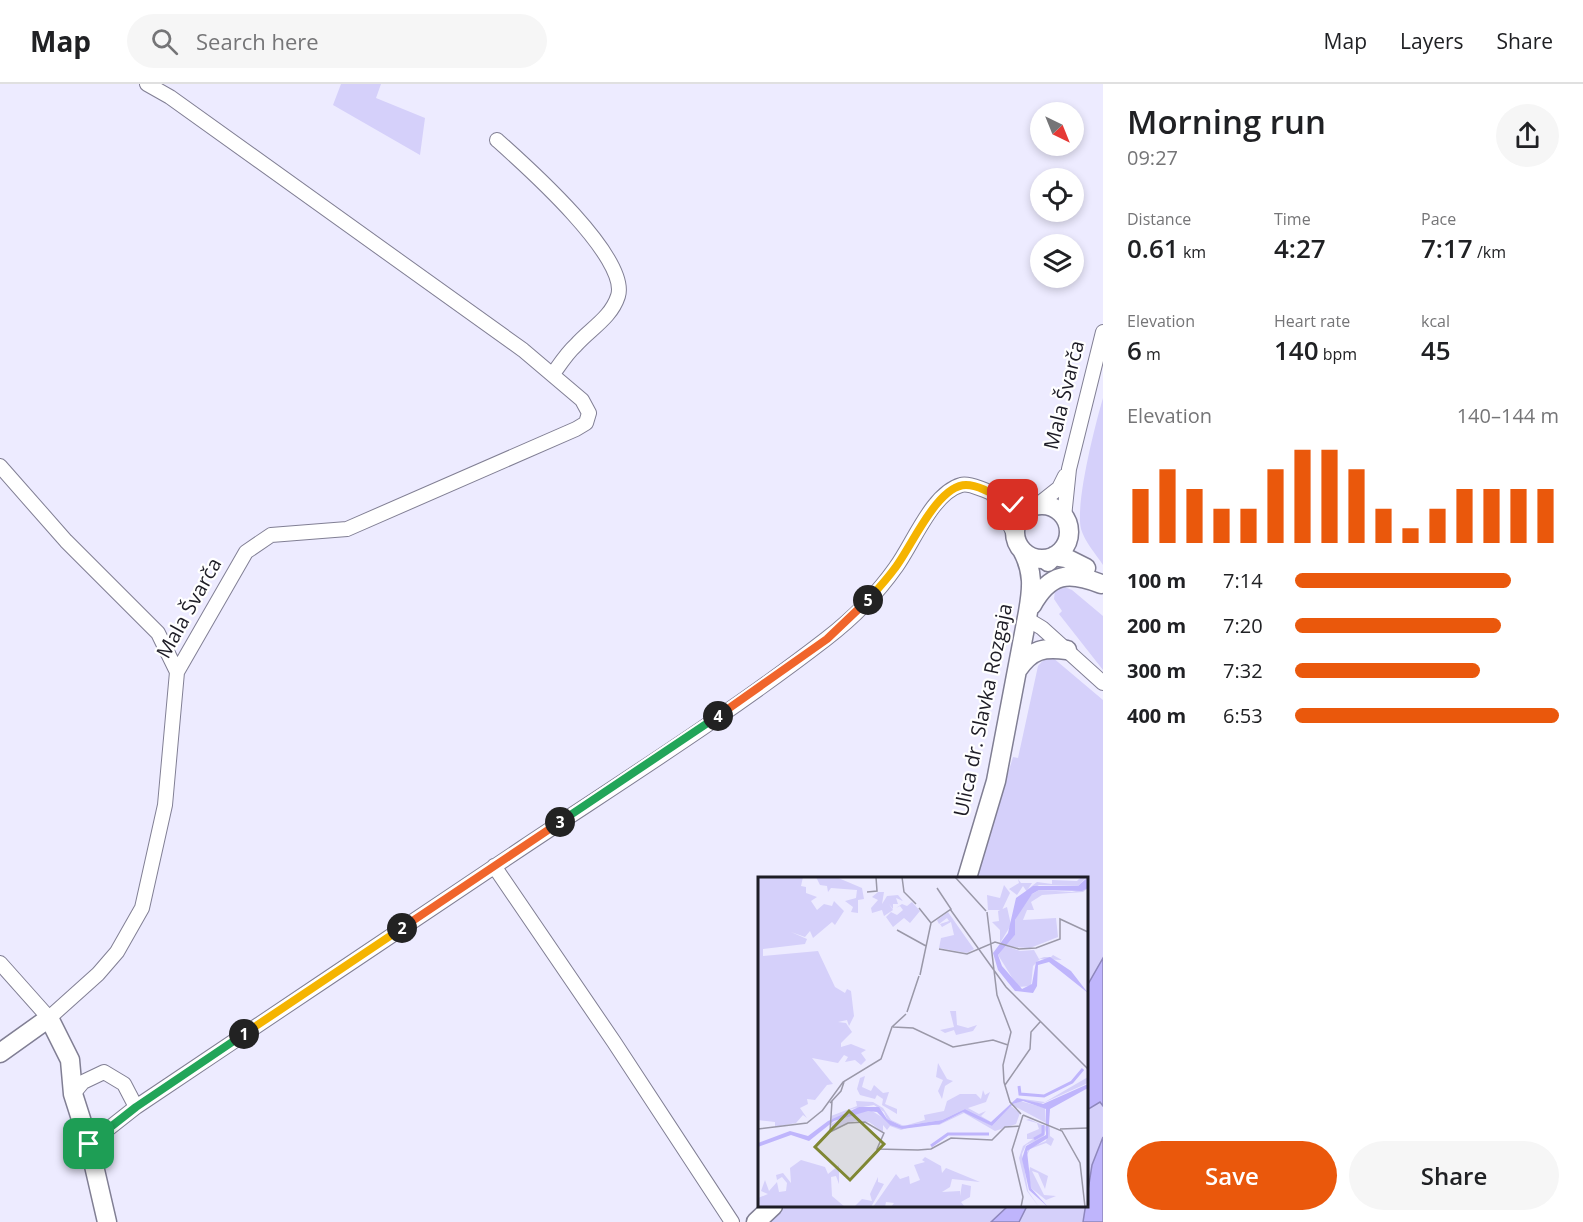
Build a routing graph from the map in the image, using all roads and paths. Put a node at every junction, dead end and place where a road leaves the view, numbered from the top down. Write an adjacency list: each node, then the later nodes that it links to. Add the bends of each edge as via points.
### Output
1 (147, 84): 4 (street)
2 (497, 140): 4 (street, via 556,194 617,274 620,287 610,313 575,345)
3 (1103, 332): 6 (street, Mala Švarča)
4 (553, 374): 19 (street, Mala Švarča, via 582,400 590,413 586,423 347,529 271,535 246,552)
5 (0, 466): 19 (street, via 66,541 158,633)
6 (1069, 469): 8 (street, via 1059,488); 9 (street)
7 (993, 496): 8 (street); 11 (street); 21 (street, via 962,484 948,493 933,508 896,567 827,639 663,755)
8 (1032, 508): 9 (street, via 1054,508); 11 (street, via 1018,520)
9 (1064, 517): 10 (street)
10 (1069, 536): 12 (street); 13 (street)
11 (1019, 543): 12 (street, via 1037,559); 14 (street, Ulica dr. Slavka Rozgaja)
12 (1054, 556): 13 (street); 14 (street, Ulica dr. Slavka Rozgaja)
13 (1086, 568): 15 (street)
14 (1032, 585): 16 (street, Ulica dr. Slavka Rozgaja)
15 (1102, 585): 16 (street, via 1072,575 1060,577 1043,589)
16 (1027, 616): 17 (street); 18 (street, Ulica dr. Slavka Rozgaja)
17 (1067, 650): 18 (street, via 1036,651); 20 (street)
18 (1018, 669): 22 (street, Ulica dr. Slavka Rozgaja, via 996,781)
19 (177, 672): 24 (street, Mala Švarča, via 165,805 142,908 117,952)
20 (1103, 684)
21 (494, 867): 27 (street); 31 (street)
22 (968, 877)
23 (0, 963): 24 (street)
24 (49, 1018): 25 (street, Mala Švarča); 26 (street, via 70,1060)
25 (0, 1053)
26 (74, 1094): 27 (street, via 83,1082 104,1072 124,1083); 28 (street)
27 (136, 1107): 28 (street)
28 (89, 1144): 30 (street)
29 (773, 1207): 32 (street)
30 (107, 1222)
31 (732, 1222)
32 (756, 1222)

